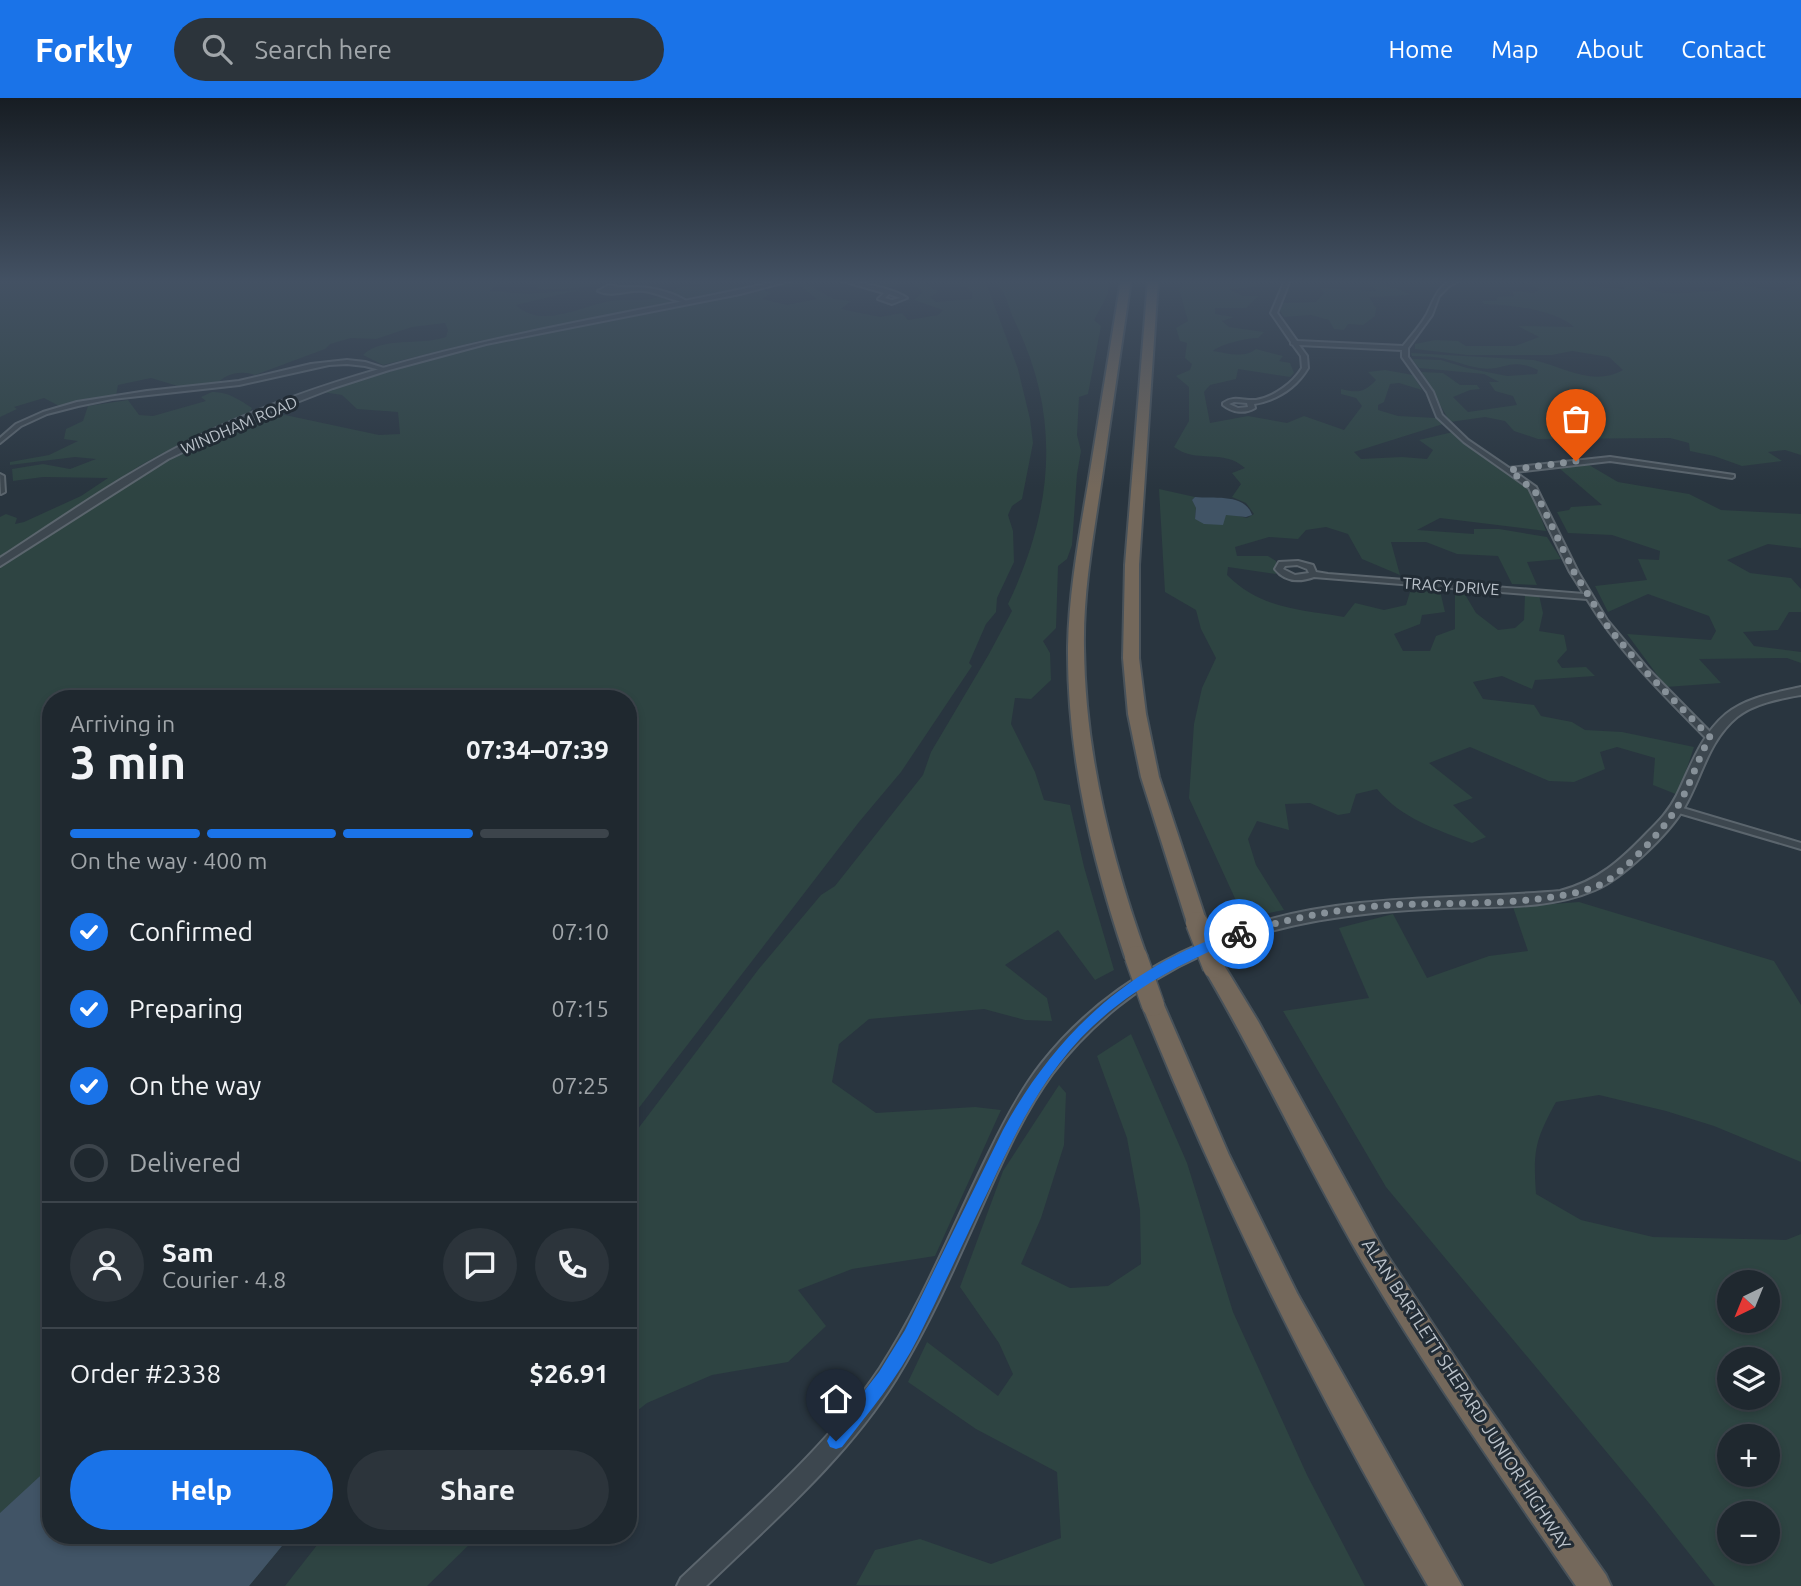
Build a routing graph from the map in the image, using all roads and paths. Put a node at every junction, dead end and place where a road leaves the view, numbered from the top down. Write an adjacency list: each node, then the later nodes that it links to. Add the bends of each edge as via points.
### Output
1 (454, 349): 6 (street, WINDHAM ROAD)
2 (1115, 349): 21 (highway, bridge, via 1081,575 1076,664 1081,733 1096,816 1136,957 1210,1144 1342,1405)
3 (1148, 349): 22 (highway, ALAN BARTLETT SHEPARD JUNIOR HIGHWAY, bridge, via 1132,565 1131,658 1150,777 1197,923 1214,967 1374,1257)
4 (1298, 349): 7 (street, via 1306,362 1301,376 1282,391)
5 (1405, 349): 9 (street, via 1439,416 1466,441)
6 (384, 369): 8 (street, via 356,361 329,362 246,382 79,404 25,422); 13 (street, WINDHAM ROAD, via 183,448)
7 (1250, 402)
8 (0, 441)
9 (1510, 470): 11 (street, via 1610,460); 15 (street, via 1536,493)
10 (0, 476): 12 (street)
11 (1732, 476)
12 (1, 492)
13 (0, 564)
14 (1313, 574): 15 (street, TRACY DRIVE)
15 (1588, 597): 17 (street, via 1623,647)
16 (1801, 691): 17 (street, via 1747,705)
17 (1710, 737): 18 (street)
18 (1676, 809): 19 (street); 20 (street, via 1621,870 1581,891 1294,918 1229,937 1178,960 1105,1008 1065,1047 1024,1102 939,1280 885,1377 818,1462)
19 (1801, 846)
20 (689, 1586)
21 (1446, 1586)
22 (1595, 1586)

